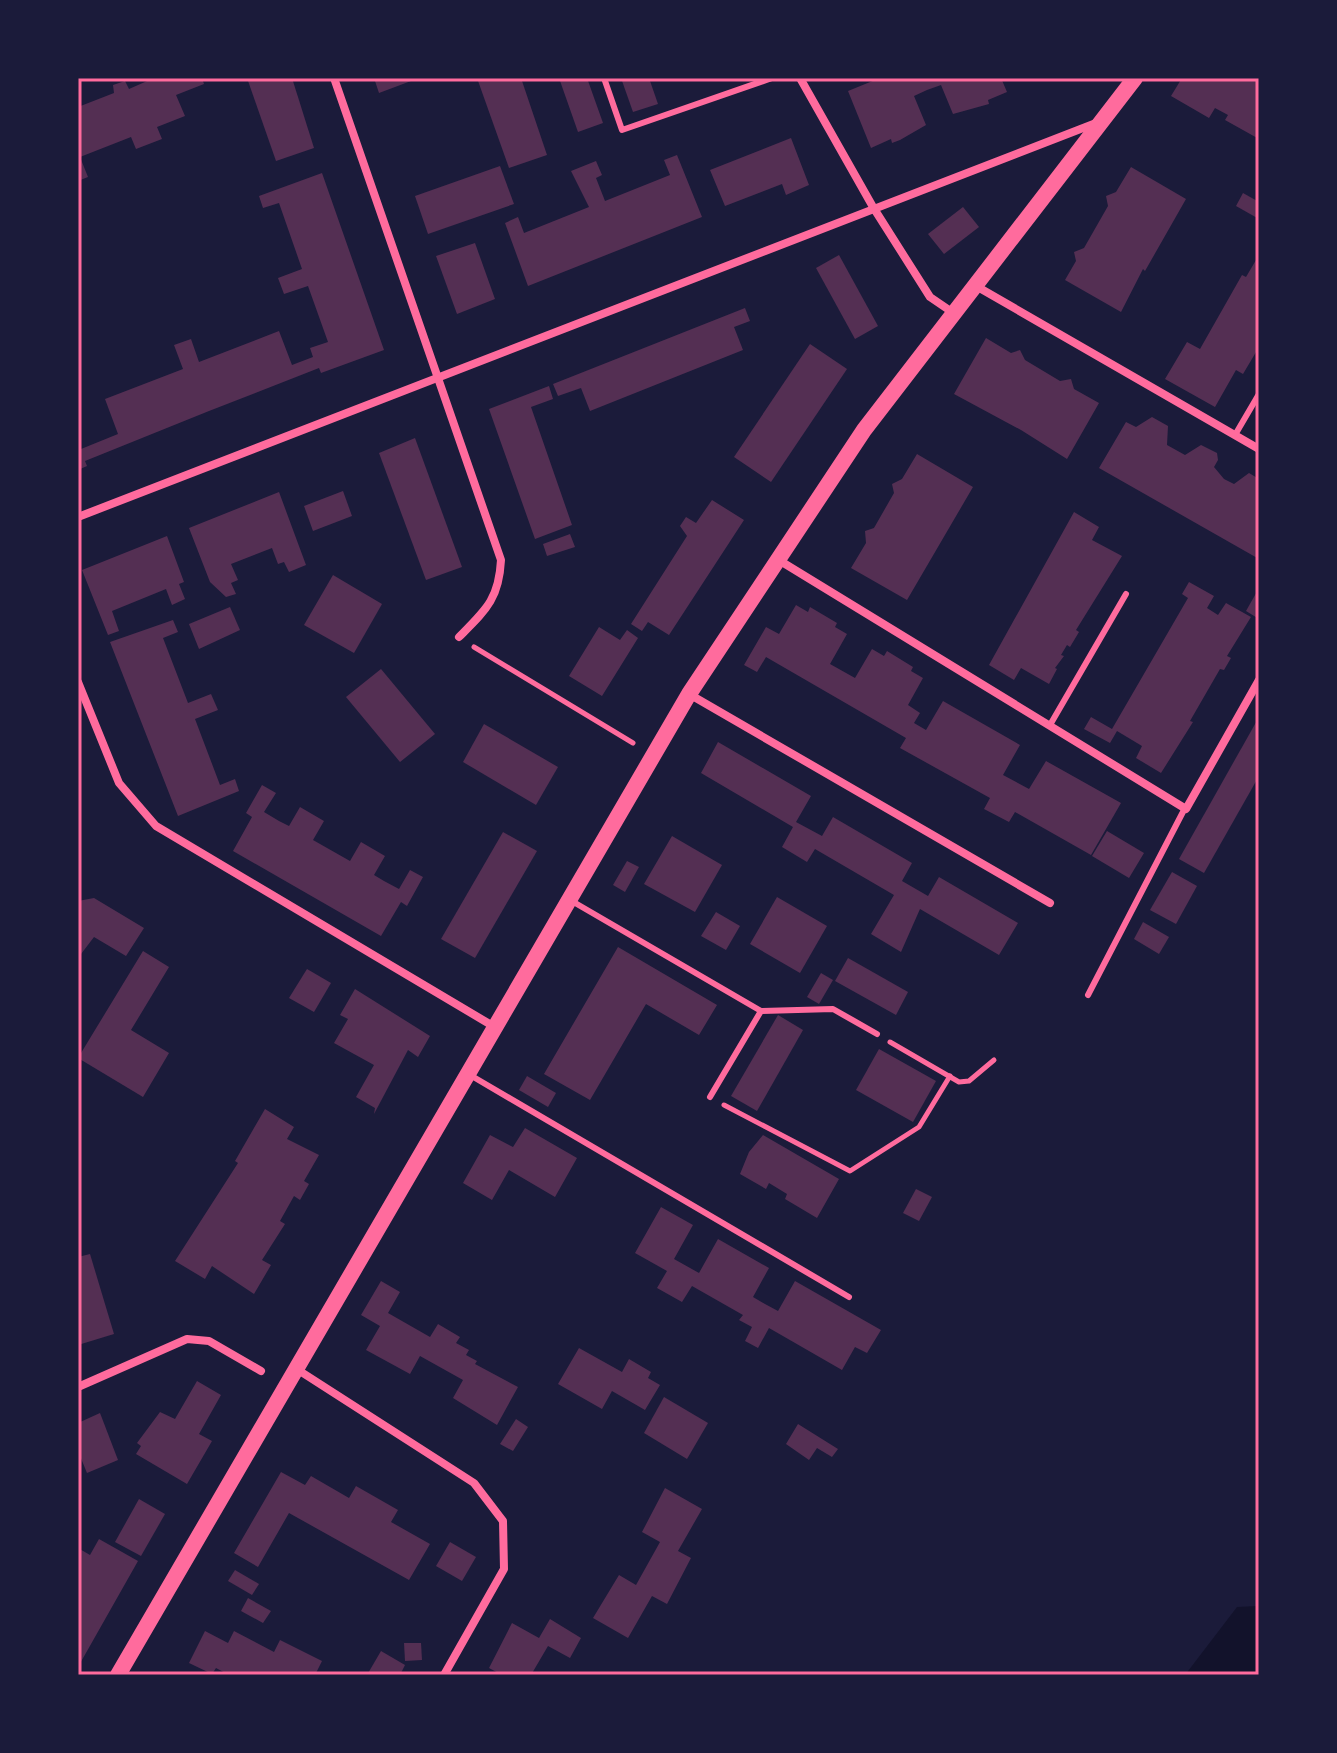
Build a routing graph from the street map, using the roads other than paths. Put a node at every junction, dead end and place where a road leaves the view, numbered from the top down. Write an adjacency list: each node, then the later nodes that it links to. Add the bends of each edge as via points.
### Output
1 (334, 78): 10 (street)
2 (604, 78): 3 (lane, via 622,130)
3 (772, 78)
4 (800, 78): 7 (street)
5 (1135, 78): 6 (main road)
6 (1099, 122): 7 (street); 8 (main road)
7 (873, 207): 9 (street, via 930,297); 10 (street)
8 (973, 284): 9 (main road); 12 (street)
9 (952, 312): 15 (main road)
10 (437, 378): 14 (street); 17 (street, via 501,560 499,586 487,609)
11 (1259, 394): 12 (lane)
12 (1235, 435): 13 (street)
13 (1259, 449)
14 (78, 517)
15 (776, 559): 20 (main road); 21 (street)
16 (1126, 594): 21 (lane)
17 (459, 637)
18 (1259, 680): 22 (street)
19 (78, 682): 27 (street, via 119,783 156,826)
20 (689, 694): 23 (main road); 24 (street)
21 (1050, 725): 22 (street)
22 (1185, 808): 25 (lane)
23 (567, 898): 26 (lane); 27 (main road)
24 (1050, 903)
25 (1088, 995)
26 (761, 1011): 28 (lane, via 833,1009); 30 (lane)
27 (493, 1026): 29 (main road)
28 (877, 1034)
29 (466, 1073): 31 (lane); 32 (main road)
30 (710, 1097)
31 (849, 1297)
32 (295, 1368): 35 (main road); 36 (street, via 474,1483 503,1521 504,1569)
33 (261, 1371): 34 (street, via 209,1341 187,1339)
34 (78, 1387)
35 (118, 1675)
36 (444, 1675)

